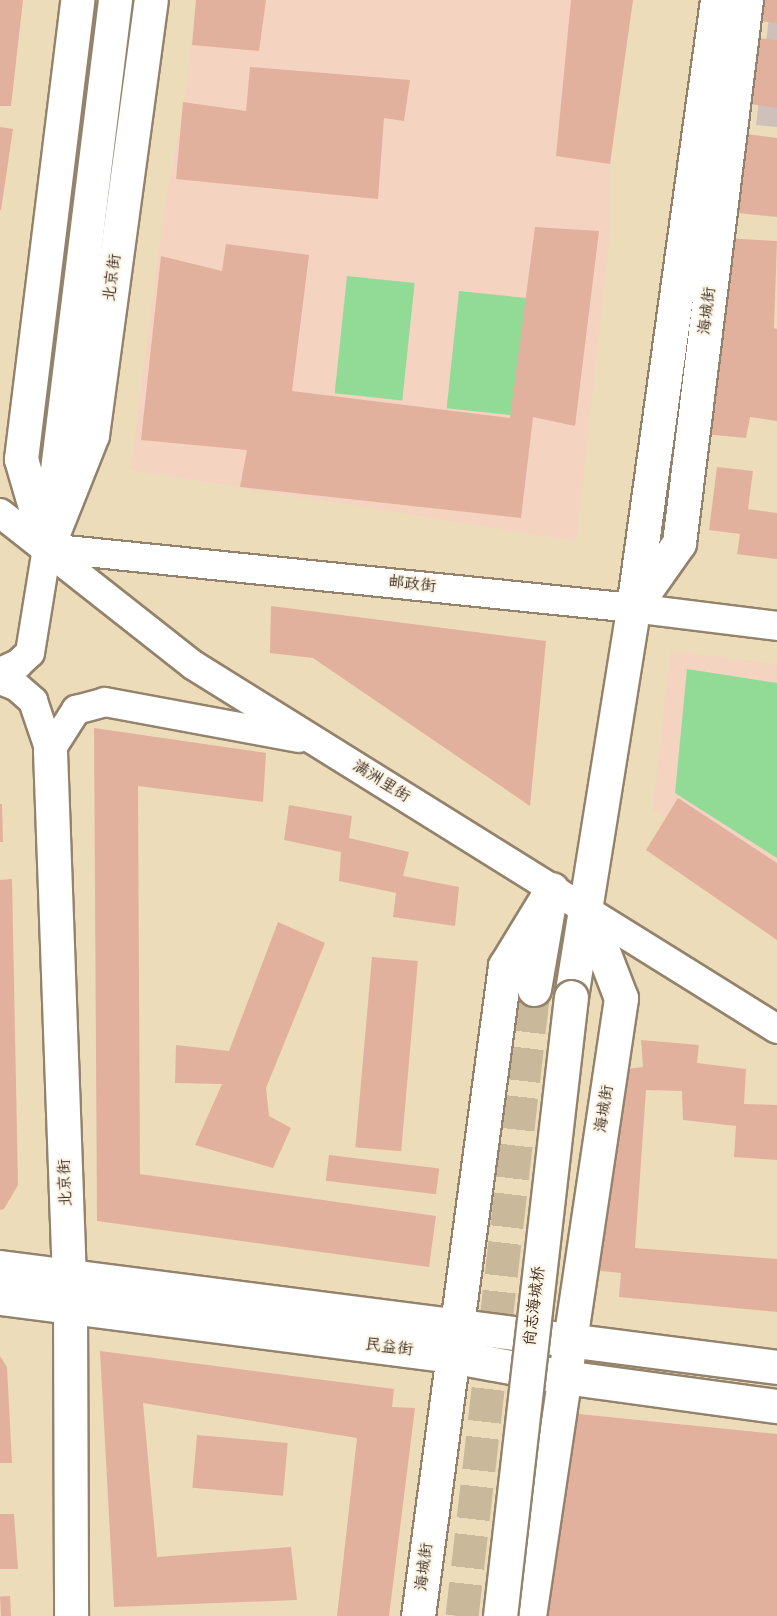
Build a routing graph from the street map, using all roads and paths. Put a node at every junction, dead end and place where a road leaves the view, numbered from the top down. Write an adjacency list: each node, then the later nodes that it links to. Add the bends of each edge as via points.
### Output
1 (77, 0): 8 (main road, via 21,459)
2 (115, 0): 8 (main road, 北京街)
3 (151, 0): 8 (main road, 北京街, via 92,435)
4 (696, 0): 9 (main road, 海城街, via 625,524)
5 (717, 0): 9 (main road, 海城街)
6 (746, 0): 9 (main road, 海城街, via 679,543)
7 (0, 513): 8 (street, 满洲里街)
8 (47, 548): 9 (street, 邮政街); 11 (street, via 30,653); 13 (street, 满洲里街, via 193,664)
9 (633, 608): 10 (street, 邮政街); 16 (main road, 海城街)
10 (777, 626)
11 (0, 672)
12 (0, 680): 14 (street, via 16,686 33,701)
13 (315, 741): 14 (street, via 105,702 76,710); 15 (street, 满洲里街)
14 (50, 751): 20 (main road, 北京街)
15 (552, 889): 16 (street, 满洲里街); 17 (main road); 22 (main road, 海城街, via 505,966)
16 (586, 908): 18 (street, 满洲里街); 23 (main road, 海城街, via 621,998); 30 (main road, 尚志海城桥, bridge, via 571,997)
17 (534, 989)
18 (777, 1029)
19 (0, 1267): 20 (main road, 民益街)
20 (70, 1291): 21 (main road, 民益街); 22 (main road, 民益街); 24 (main road, 民益街); 28 (main road, 北京街)
21 (0, 1298)
22 (455, 1324): 23 (main road, 民益街); 24 (main road, 海城街)
23 (570, 1340): 25 (main road, 民益街); 26 (main road, 海城街)
24 (451, 1356): 26 (main road, 民益街); 29 (main road, 海城街)
25 (777, 1367)
26 (564, 1377): 27 (main road, 民益街); 31 (main road, 海城街)
27 (777, 1406)
28 (71, 1616)
29 (418, 1616)
30 (500, 1616)
31 (529, 1616)

